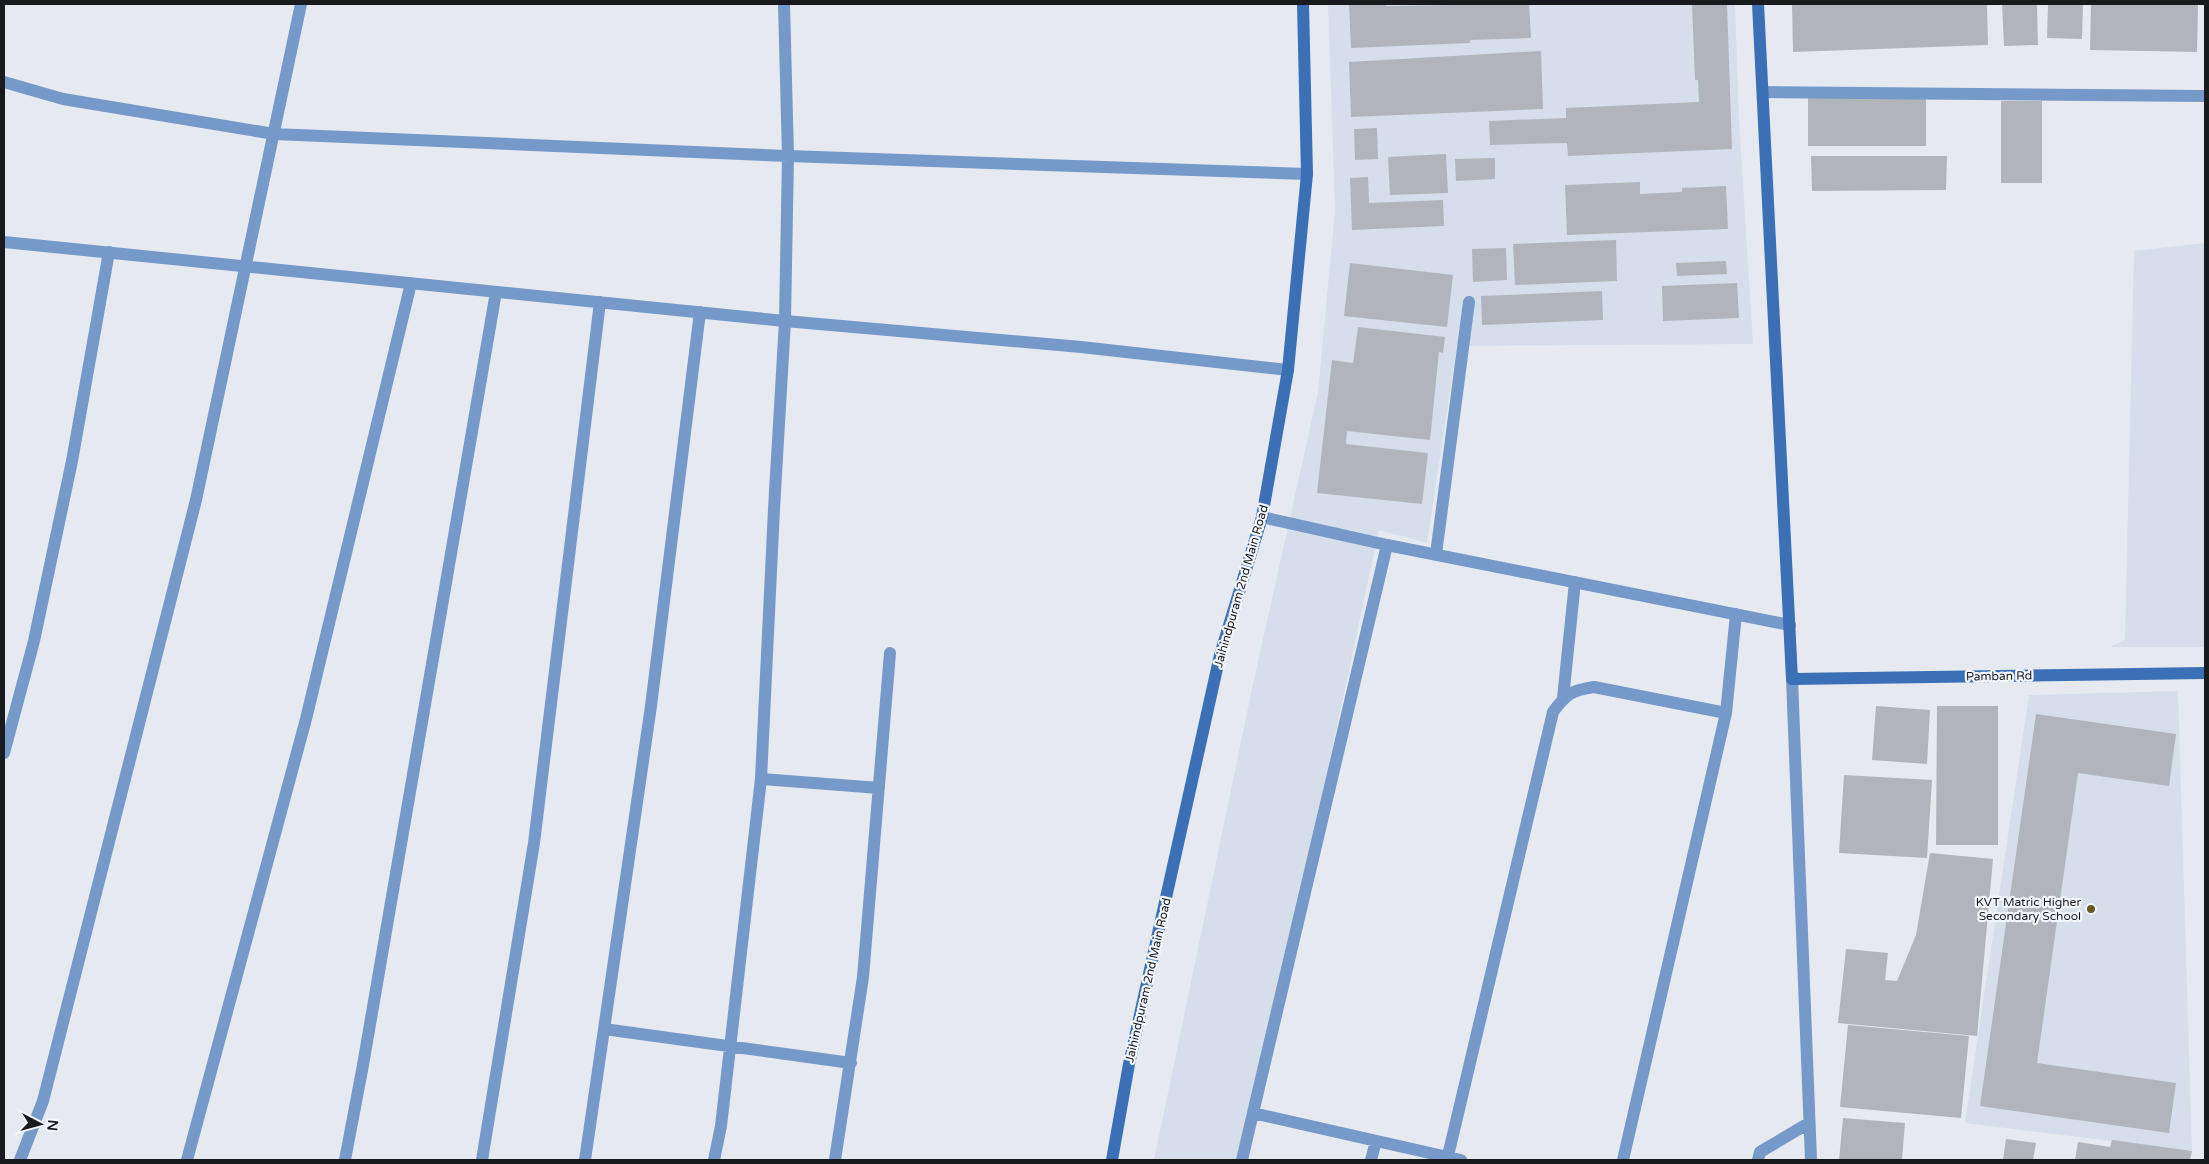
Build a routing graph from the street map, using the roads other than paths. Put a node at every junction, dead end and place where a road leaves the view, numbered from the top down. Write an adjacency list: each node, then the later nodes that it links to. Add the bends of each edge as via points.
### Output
1 (301, 4): 8 (street)
2 (784, 4): 9 (street)
3 (1303, 4): 10 (street, Jaihindpuram 2nd Main Road)
4 (1758, 4): 6 (street)
5 (4, 82): 8 (street, via 63,99)
6 (1763, 92): 7 (street); 26 (street)
7 (2205, 96)
8 (274, 134): 9 (street); 13 (street)
9 (788, 156): 10 (street); 19 (street)
10 (1307, 174): 20 (street, Jaihindpuram 2nd Main Road)
11 (4, 242): 12 (street)
12 (109, 252): 13 (street); 32 (street, via 66,490 34,641)
13 (246, 266): 14 (street); 42 (street, via 196,500 43,1101)
14 (411, 283): 15 (street); 43 (street, via 306,719)
15 (496, 292): 16 (street); 44 (street)
16 (600, 302): 18 (street); 45 (street, via 534,843)
17 (1469, 302): 23 (street)
18 (700, 312): 19 (street); 35 (street, via 652,706)
19 (785, 321): 20 (street, via 1081,347); 33 (street)
20 (1288, 370): 21 (street, Jaihindpuram 2nd Main Road)
21 (1262, 517): 22 (street); 49 (street, Jaihindpuram 2nd Main Road, via 1220,655 1129,1064)
22 (1387, 545): 23 (street); 38 (street)
23 (1436, 554): 24 (street)
24 (1575, 582): 25 (street); 30 (street)
25 (1736, 614): 26 (street); 31 (street)
26 (1790, 625): 29 (street)
27 (890, 653): 34 (street)
28 (2205, 673): 29 (street, Pamban Rd)
29 (1792, 679): 39 (street)
30 (1563, 698): 31 (street, via 1577,690 1594,688); 41 (street, via 1554,712)
31 (1726, 713): 53 (street)
32 (4, 753)
33 (761, 779): 34 (street); 36 (street)
34 (879, 788): 37 (street, via 863,977)
35 (604, 1029): 36 (street); 46 (street)
36 (730, 1047): 37 (street); 47 (street)
37 (851, 1063): 48 (street)
38 (1253, 1112): 40 (street); 50 (street)
39 (1809, 1123): 54 (street, via 1760,1152); 55 (street)
40 (1376, 1141): 41 (street); 51 (street)
41 (1447, 1159): 52 (street)
42 (20, 1160)
43 (187, 1160)
44 (345, 1160)
45 (482, 1160)
46 (586, 1160)
47 (714, 1160)
48 (835, 1160)
49 (1112, 1160)
50 (1242, 1160)
51 (1371, 1160)
52 (1461, 1160)
53 (1623, 1160)
54 (1758, 1160)
55 (1811, 1160)

